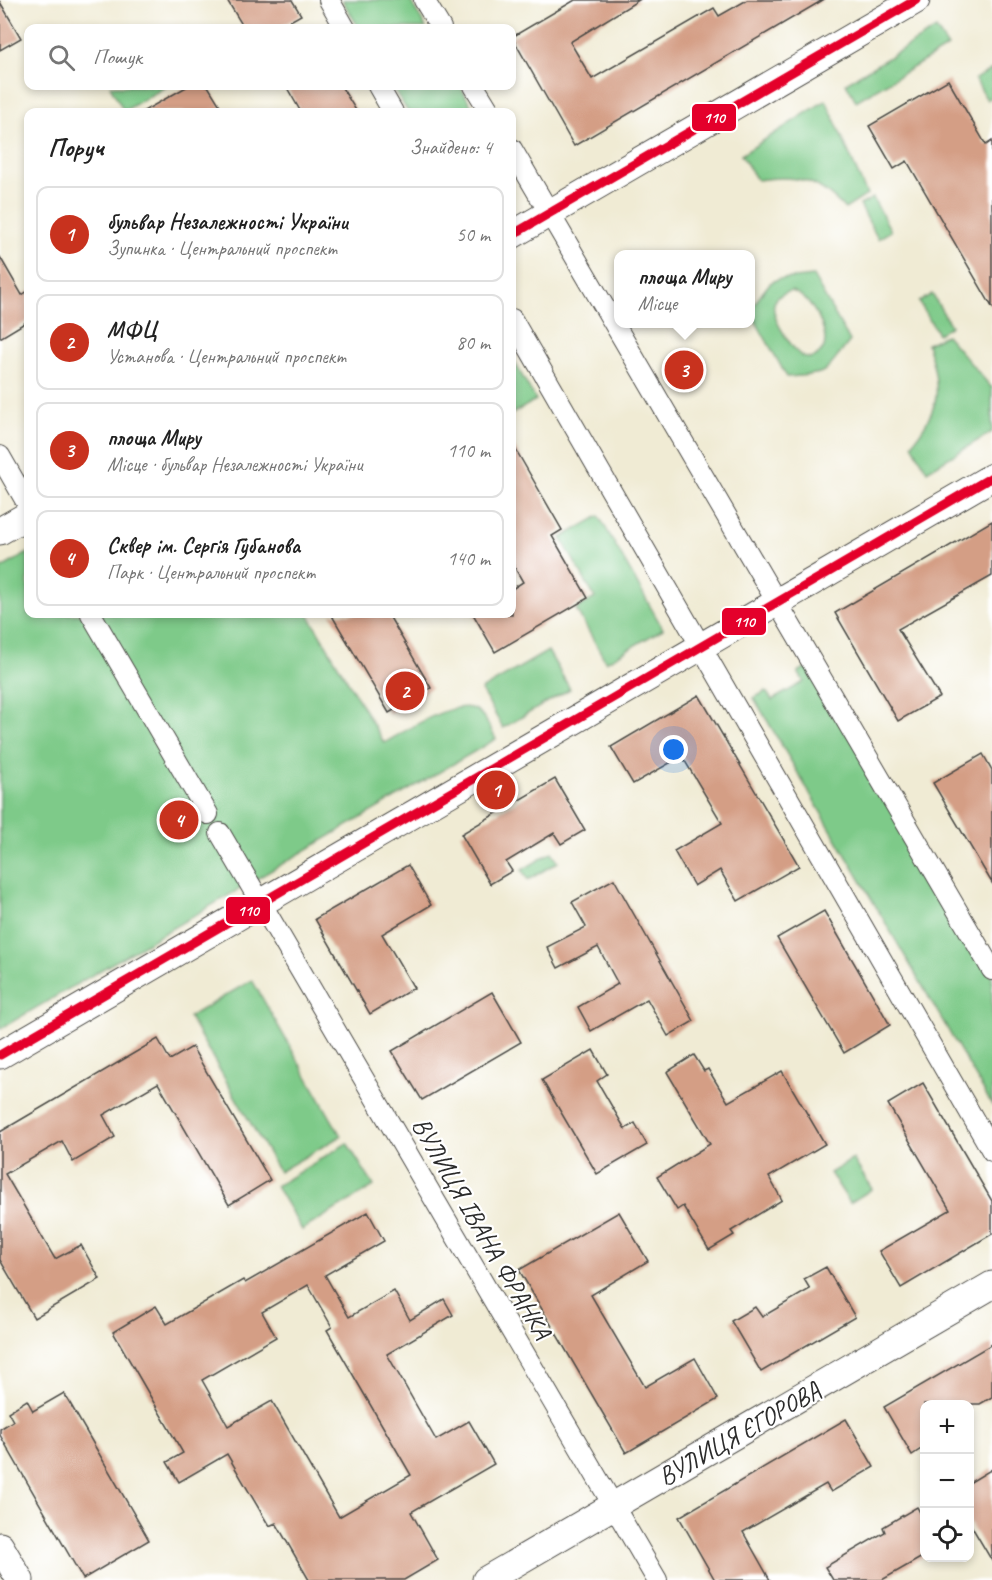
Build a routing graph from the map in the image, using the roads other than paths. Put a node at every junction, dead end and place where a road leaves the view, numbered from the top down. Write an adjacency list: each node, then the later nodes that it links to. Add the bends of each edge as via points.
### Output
1 (329, 0): 4 (street)
2 (424, 0): 5 (street)
3 (916, 0): 11 (street)
4 (343, 24)
5 (439, 24)
6 (380, 90): 8 (street)
7 (476, 90): 9 (street)
8 (391, 108)
9 (488, 108)
10 (516, 156): 11 (street)
11 (549, 213): 12 (street); 13 (street)
12 (516, 233)
13 (614, 324)
14 (516, 326): 23 (street)
15 (616, 328): 21 (street)
16 (0, 456): 18 (street)
17 (992, 477): 21 (street)
18 (24, 498)
19 (24, 517): 20 (street)
20 (0, 531)
21 (777, 602): 23 (street); 27 (street)
22 (93, 618): 24 (street)
23 (700, 647): 26 (street); 29 (street)
24 (208, 814)
25 (220, 833): 26 (street, ВУЛИЦЯ ІВАНА ФРАНКА)
26 (261, 903): 28 (street); 31 (street, ВУЛИЦЯ ІВАНА ФРАНКА)
27 (992, 970)
28 (0, 1055)
29 (992, 1151)
30 (992, 1285): 31 (street, ВУЛИЦЯ ЄГОРОВА)
31 (614, 1506): 34 (street, ВУЛИЦЯ ЄГОРОВА); 35 (street, ВУЛИЦЯ ІВАНА ФРАНКА)
32 (0, 1546): 33 (street)
33 (20, 1580)
34 (486, 1580)
35 (657, 1580)

